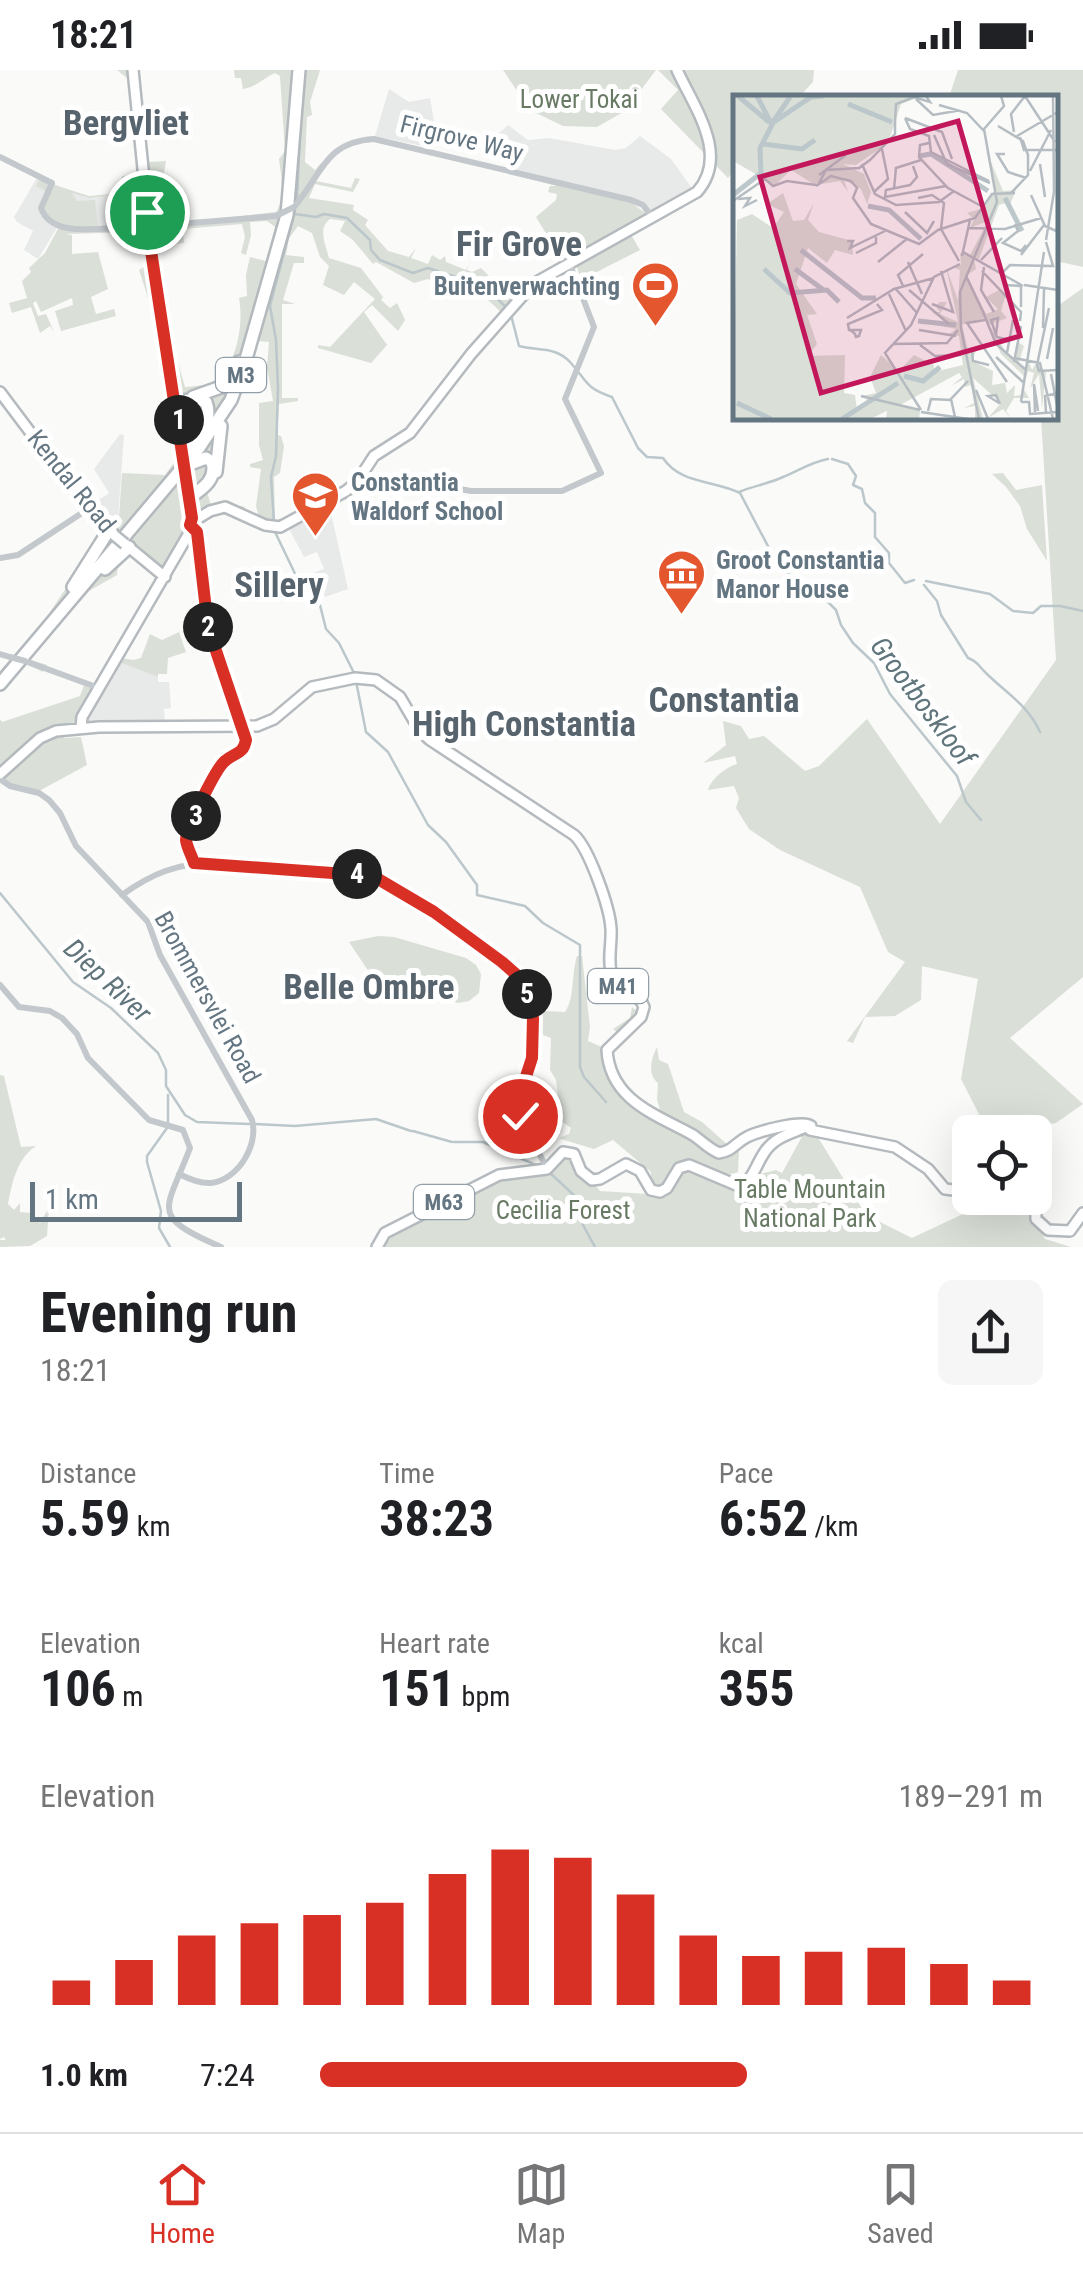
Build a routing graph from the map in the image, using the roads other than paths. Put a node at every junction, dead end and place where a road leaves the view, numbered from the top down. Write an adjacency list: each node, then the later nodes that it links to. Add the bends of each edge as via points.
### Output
1 (133, 70): 6 (main road)
2 (297, 70): 8 (highway, M3, via 284,210); 9 (highway, M3, via 289,207)
3 (676, 70): 5 (main road, via 712,160 697,192)
4 (0, 158): 6 (street, Firgrove Way, via 52,184 42,206 47,217 81,230)
5 (652, 217): 6 (street, Firgrove Way, bridge, via 631,200 374,139 331,155 294,206 276,216); 7 (main road)
6 (149, 226): 11 (main road)
7 (568, 261): 15 (main road, via 538,279 508,310 410,433 374,456); 15 (street, via 594,324 566,403 601,473 562,491 425,483)
8 (252, 324): 11 (highway, via 225,383); 13 (highway, M3, via 219,414)
9 (239, 380): 16 (highway, via 219,431 215,476); 18 (highway, M3, via 211,434)
10 (0, 392): 17 (main road, Kendal Road)
11 (175, 401): 12 (main road, bridge); 13 (highway, via 203,400 209,414)
12 (187, 476): 14 (highway, via 194,489); 16 (main road)
13 (160, 488): 24 (highway, M3)
14 (202, 488): 16 (highway); 18 (highway, via 214,470 206,458 189,465)
15 (353, 488): 19 (main road, via 280,527 228,508)
16 (191, 501): 19 (main road)
17 (88, 509): 20 (main road, Kendal Road); 22 (street, via 18,555)
18 (146, 511): 24 (highway, M3)
19 (196, 527): 23 (main road); 29 (main road, via 209,632)
20 (112, 532): 21 (main road, Kendal Road, bridge); 24 (highway)
21 (129, 549): 23 (main road, Kendal Road); 24 (highway)
22 (0, 558)
23 (162, 574): 27 (main road)
24 (51, 620): 26 (highway, M3)
25 (0, 654): 27 (street, bridge)
26 (0, 680)
27 (100, 689): 28 (main road)
28 (85, 725): 29 (main road, M41); 30 (main road, M41, via 47,734); 30 (main road, via 39,736)
29 (243, 727): 31 (street, via 244,747 224,761 187,837); 34 (main road, M41, via 268,723 312,687 361,677 382,682 430,740 588,850 610,918 613,979 644,1007 607,1050 612,1075 630,1099 719,1152 749,1136)
30 (0, 775): 32 (street, Brommersvlei Road, via 8,785 49,800 76,846)
31 (194, 863): 32 (street, via 152,875); 35 (street, via 373,876 510,968 533,1018 519,1113)
32 (122, 895): 36 (street, Brommersvlei Road, via 152,928 254,1126 251,1149 226,1178 206,1184)
33 (0, 985): 36 (street, via 19,1006 64,1019 86,1055 150,1120 183,1130 190,1148)
34 (808, 1128): 35 (main road, M63, via 766,1149 741,1188 689,1165 658,1192 625,1164 592,1180 567,1152); 37 (main road, via 895,1146)
35 (545, 1170): 41 (main road, M63, via 498,1175 386,1232)
36 (179, 1174): 40 (street, via 168,1197 170,1216 180,1228)
37 (952, 1190)
38 (1083, 1213): 39 (main road, via 1068,1232 1048,1230)
39 (1035, 1215)
40 (221, 1247)
41 (377, 1247)

